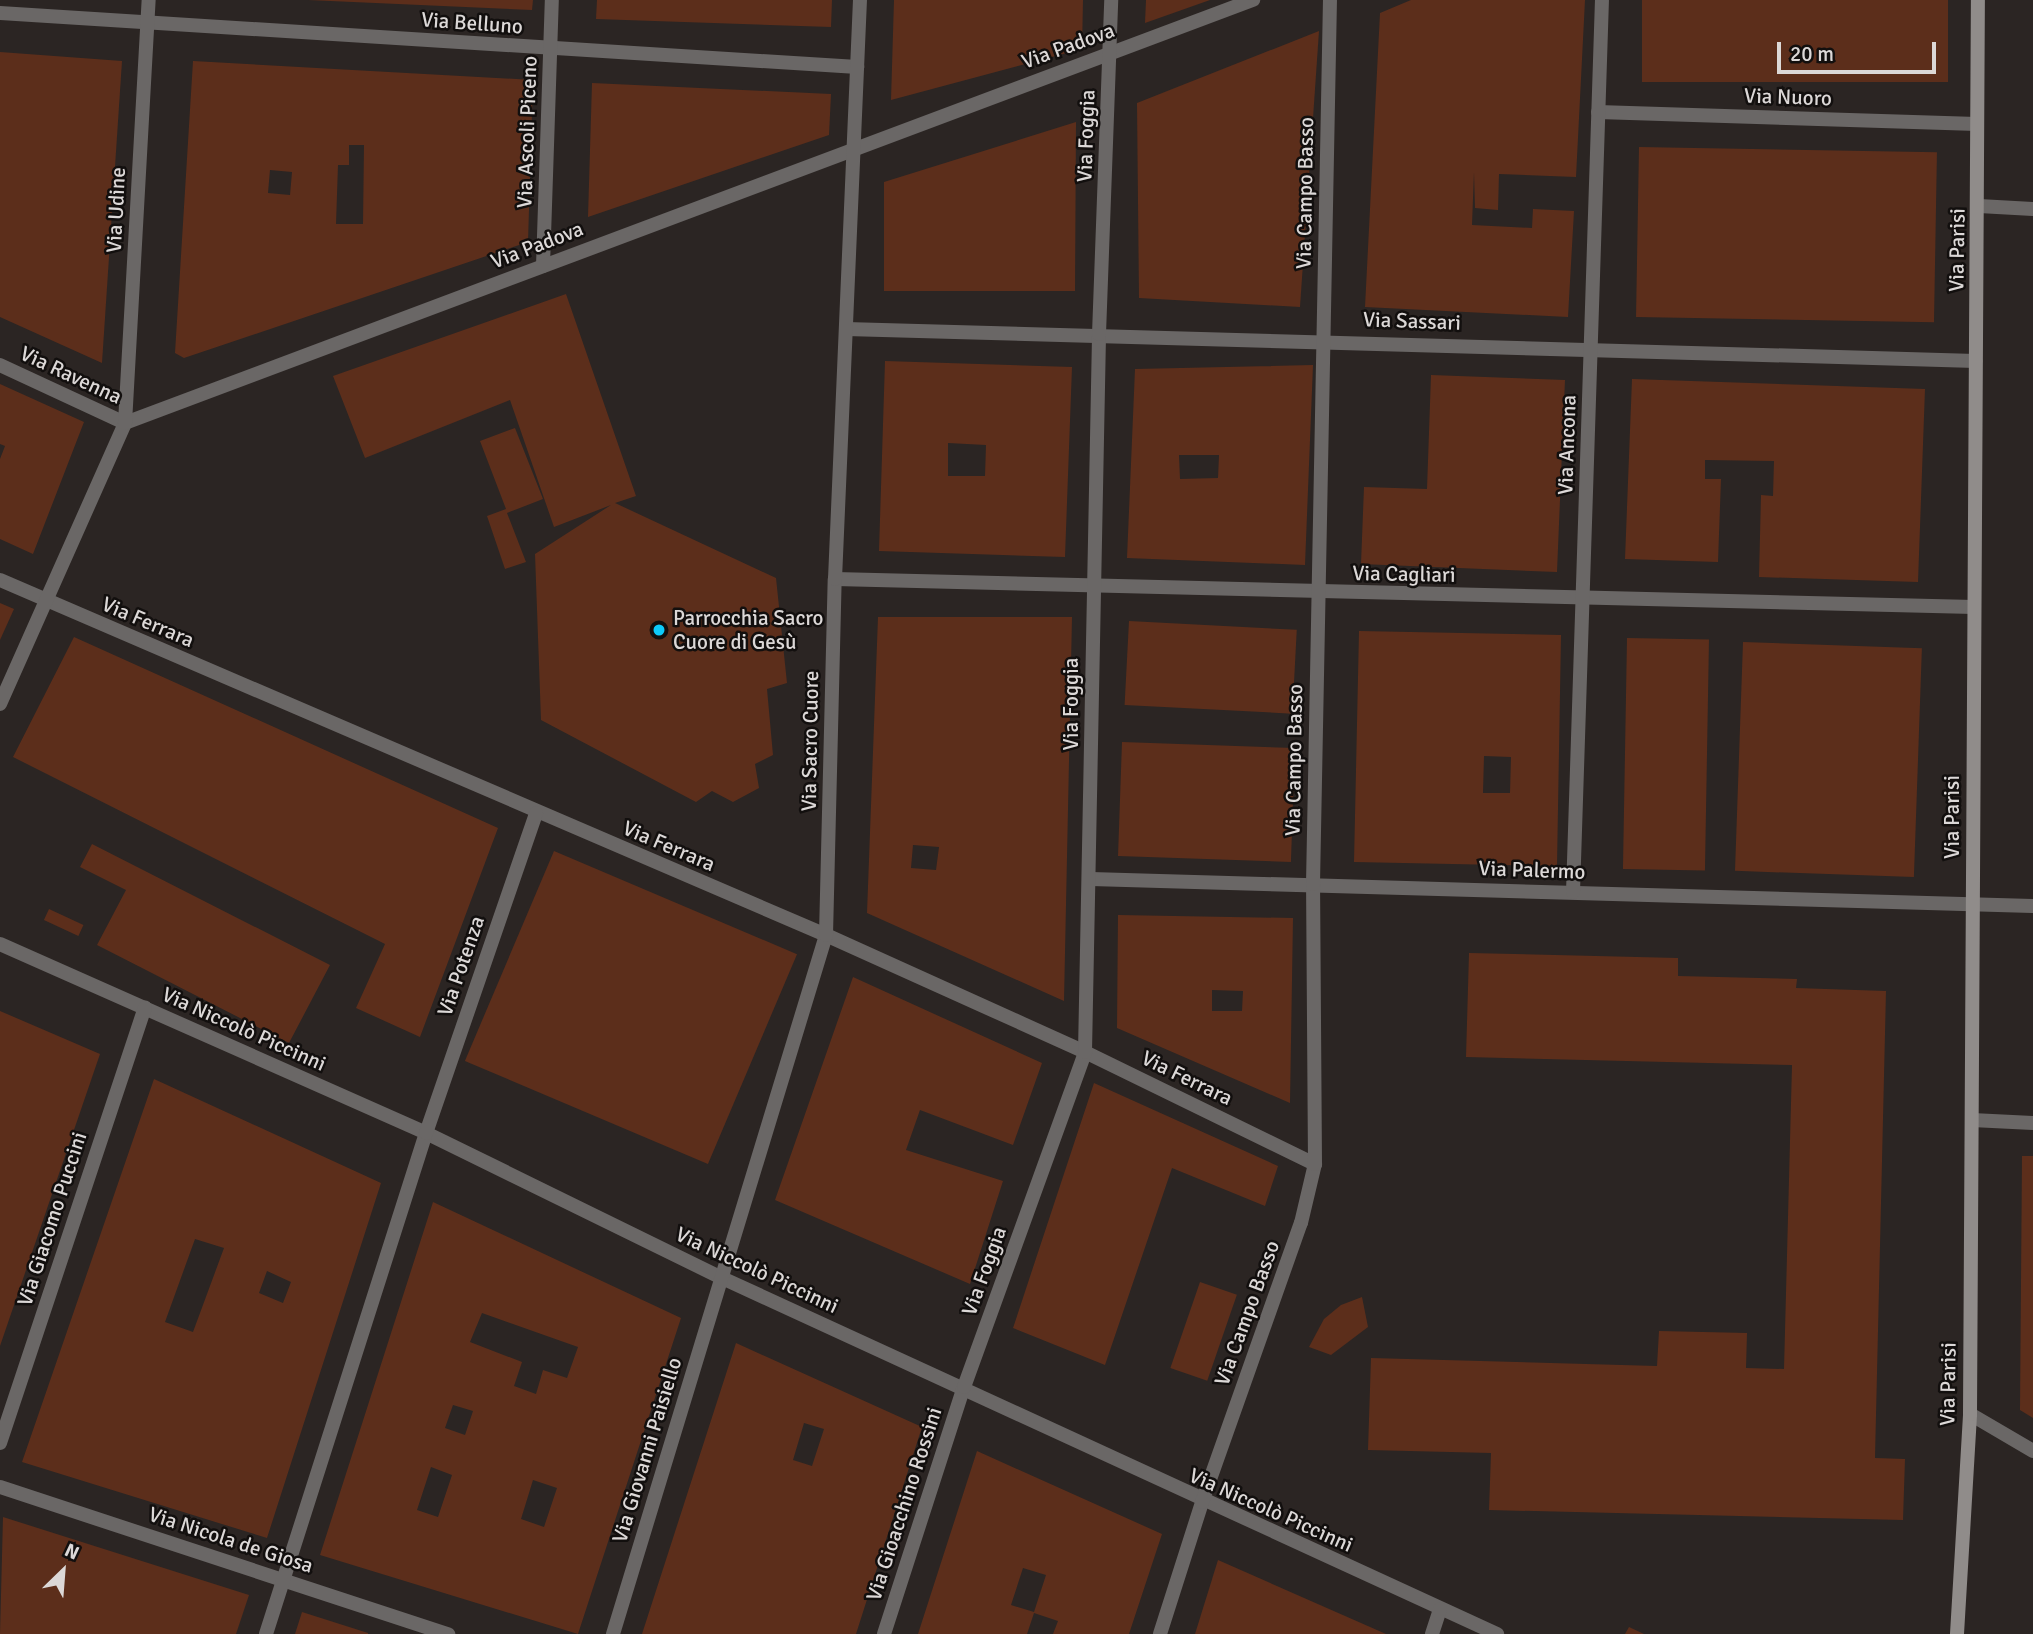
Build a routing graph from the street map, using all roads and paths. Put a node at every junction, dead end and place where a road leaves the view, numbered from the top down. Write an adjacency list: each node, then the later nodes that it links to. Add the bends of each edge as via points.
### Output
1 (149, 0): 10 (street, Via Udine)
2 (552, 0): 11 (street, Via Ascoli Piceno)
3 (860, 0): 13 (street, Via Sacro Cuore)
4 (1111, 0): 12 (street, Via Foggia)
5 (1253, 0): 12 (street, Via Padova)
6 (1330, 0): 22 (street, Via Campo Basso)
7 (1602, 0): 14 (street, Via Ancona)
8 (1978, 0): 15 (street, Via Parisi)
9 (0, 13): 10 (street, Via Belluno)
10 (148, 23): 11 (street, Via Belluno); 26 (street, Via Udine)
11 (551, 49): 13 (street, Via Belluno); 19 (street, Via Ascoli Piceno)
12 (1110, 53): 16 (street, Via Padova); 21 (street, Via Foggia)
13 (857, 67): 16 (street, Via Sacro Cuore)
14 (1598, 112): 15 (street, Via Nuoro); 23 (street, Via Ancona)
15 (1977, 124): 17 (street, Via Parisi)
16 (852, 148): 19 (street, Via Padova); 20 (street, Via Sacro Cuore)
17 (1979, 206): 18 (street); 24 (street, Via Parisi)
18 (2033, 209)
19 (543, 265): 26 (street, Via Padova)
20 (846, 329): 21 (street, Via Sassari); 27 (street, Via Sacro Cuore)
21 (1099, 334): 22 (street, Via Sassari); 29 (street, Via Foggia)
22 (1323, 339): 23 (street, Via Sassari); 30 (street, Via Campo Basso)
23 (1591, 350): 24 (street, Via Sassari); 31 (street, Via Ancona)
24 (1976, 361): 33 (street, Via Parisi)
25 (0, 365): 26 (street, Via Ravenna)
26 (125, 423): 32 (street)
27 (835, 579): 29 (street, Via Cagliari); 41 (street, Via Sacro Cuore)
28 (0, 580): 32 (street, Via Ferrara)
29 (1093, 585): 30 (street, Via Cagliari); 36 (street, Via Foggia)
30 (1319, 594): 31 (street, Via Cagliari); 37 (street, Via Campo Basso)
31 (1582, 598): 33 (street, Via Cagliari); 38 (street, Via Ancona)
32 (44, 600): 34 (street); 35 (street, Via Ferrara)
33 (1974, 607): 39 (street, Via Parisi)
34 (0, 704)
35 (536, 813): 41 (street, Via Ferrara); 47 (street, Via Potenza)
36 (1091, 878): 37 (street, Via Palermo); 44 (street, Via Foggia)
37 (1313, 884): 38 (street, Via Palermo); 48 (street, Via Campo Basso)
38 (1573, 892): 39 (street, Via Palermo)
39 (1972, 904): 40 (street, Via Palermo); 45 (street, Via Parisi)
40 (2033, 906)
41 (826, 935): 44 (street, Via Ferrara); 49 (street, Via Sacro Cuore)
42 (0, 944): 43 (street, Via Niccolò Piccinni)
43 (145, 1008): 47 (street, Via Niccolò Piccinni); 52 (street, Via Giacomo Puccini)
44 (1085, 1052): 48 (street, Via Ferrara); 50 (street, Via Foggia)
45 (1972, 1120): 46 (street); 51 (street, Via Parisi)
46 (2033, 1123)
47 (426, 1133): 49 (street, Via Niccolò Piccinni); 56 (street, Via Potenza)
48 (1315, 1164): 55 (street, Via Campo Basso, via 1301,1223)
49 (722, 1278): 50 (street, Via Niccolò Piccinni); 60 (street, Via Giovanni Paisiello)
50 (964, 1387): 55 (street, Via Niccolò Piccinni); 61 (street, Via Gioacchino Rossini)
51 (1970, 1414): 53 (street); 65 (street, Via Parisi)
52 (0, 1443)
53 (2033, 1451)
54 (0, 1487): 56 (street, Via Nicola de Giosa)
55 (1202, 1502): 57 (street, Via Niccolò Piccinni); 62 (street, Via Campo Basso)
56 (285, 1579): 58 (street, Via Potenza); 59 (street, Via Nicola de Giosa)
57 (1440, 1609): 63 (street); 64 (street, Via Niccolò Piccinni)
58 (266, 1634)
59 (448, 1634)
60 (613, 1634)
61 (884, 1634)
62 (1160, 1634)
63 (1432, 1634)
64 (1497, 1634)
65 (1956, 1634)

